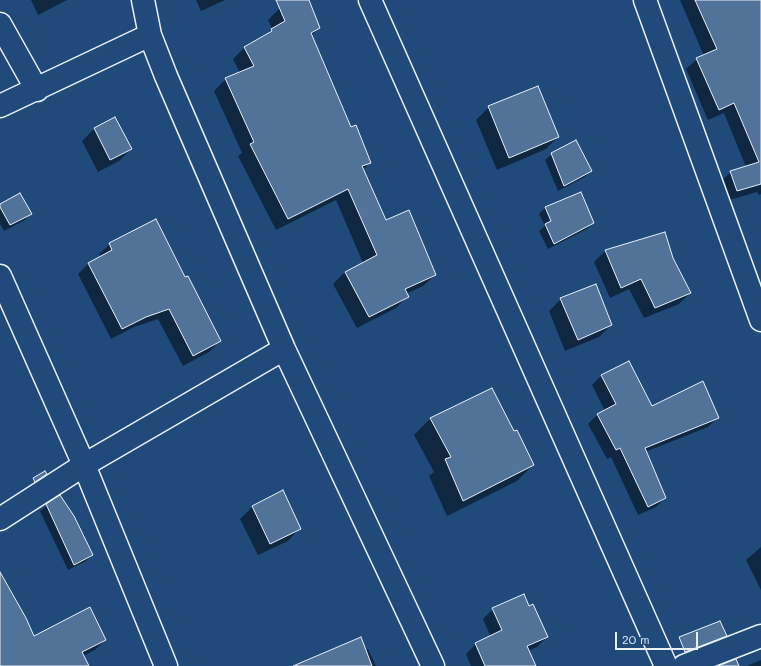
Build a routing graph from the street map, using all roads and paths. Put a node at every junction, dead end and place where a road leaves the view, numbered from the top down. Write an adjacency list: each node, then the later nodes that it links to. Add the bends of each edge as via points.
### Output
1 (143, 0): 5 (street)
2 (370, 0): 16 (street)
3 (645, 0): 9 (street)
4 (0, 24): 6 (street)
5 (150, 35): 6 (street); 10 (street)
6 (37, 90): 7 (street)
7 (0, 106)
8 (0, 276): 11 (street)
9 (761, 320)
10 (284, 349): 11 (street); 15 (street)
11 (84, 465): 12 (street); 14 (street)
12 (0, 519)
13 (761, 636): 17 (street)
14 (166, 666)
15 (433, 666)
16 (666, 666)
17 (684, 666)

